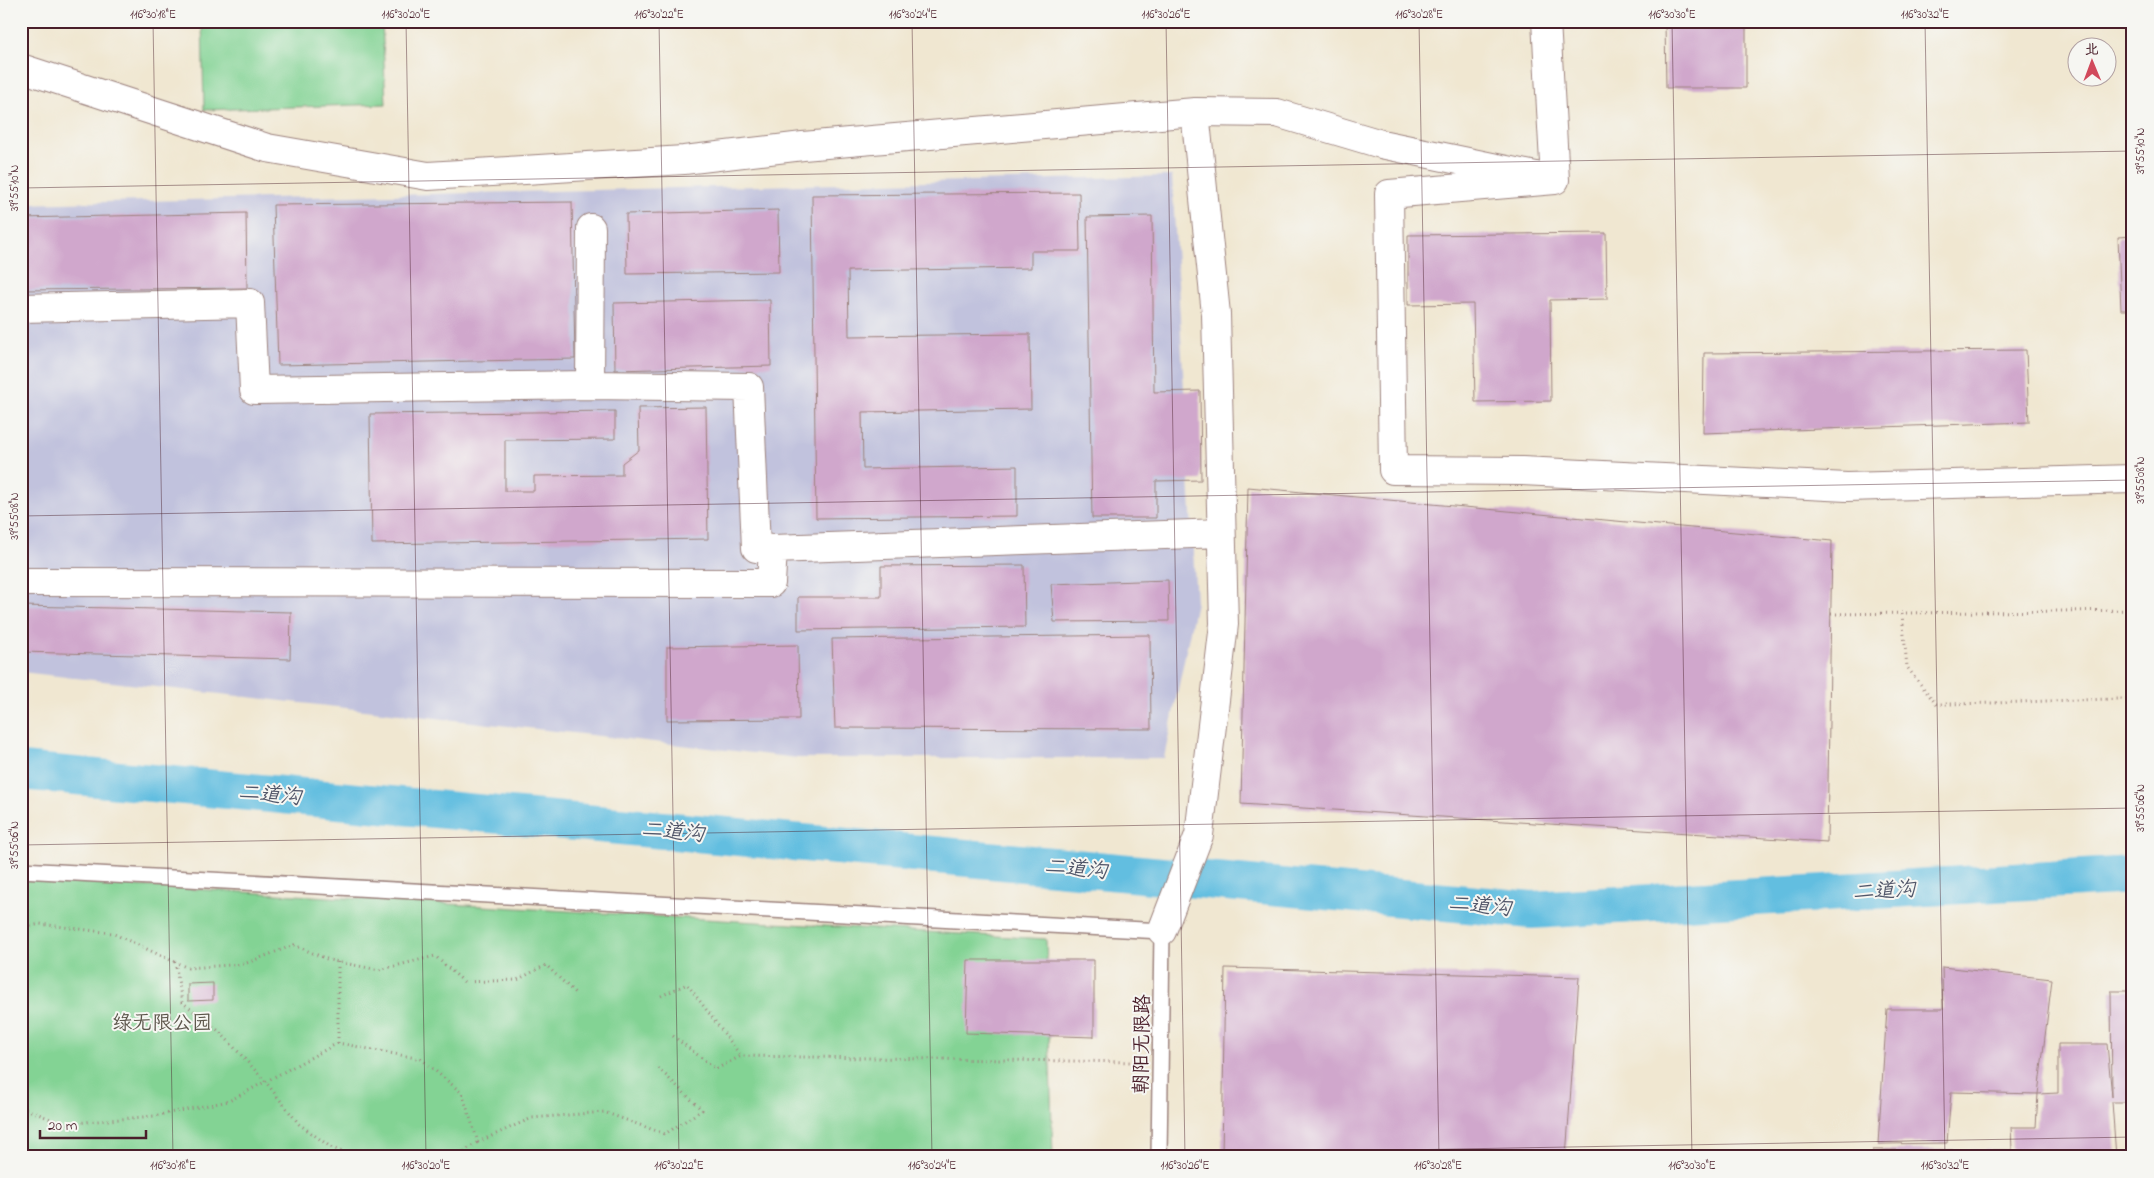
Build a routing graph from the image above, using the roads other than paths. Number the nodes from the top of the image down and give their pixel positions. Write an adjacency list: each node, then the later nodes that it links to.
1 (1546, 21): 4 (street)
2 (21, 68): 3 (street)
3 (1195, 112): 4 (street); 9 (street)
4 (1555, 180): 8 (street)
5 (591, 228): 7 (street)
6 (21, 308): 7 (street)
7 (590, 384): 10 (street)
8 (2133, 479)
9 (1221, 533): 10 (street); 13 (street)
10 (773, 549): 11 (street)
11 (21, 582)
12 (21, 870): 13 (lane)
13 (1162, 930): 14 (lane, 朝阳无限路)
14 (1160, 1157)

